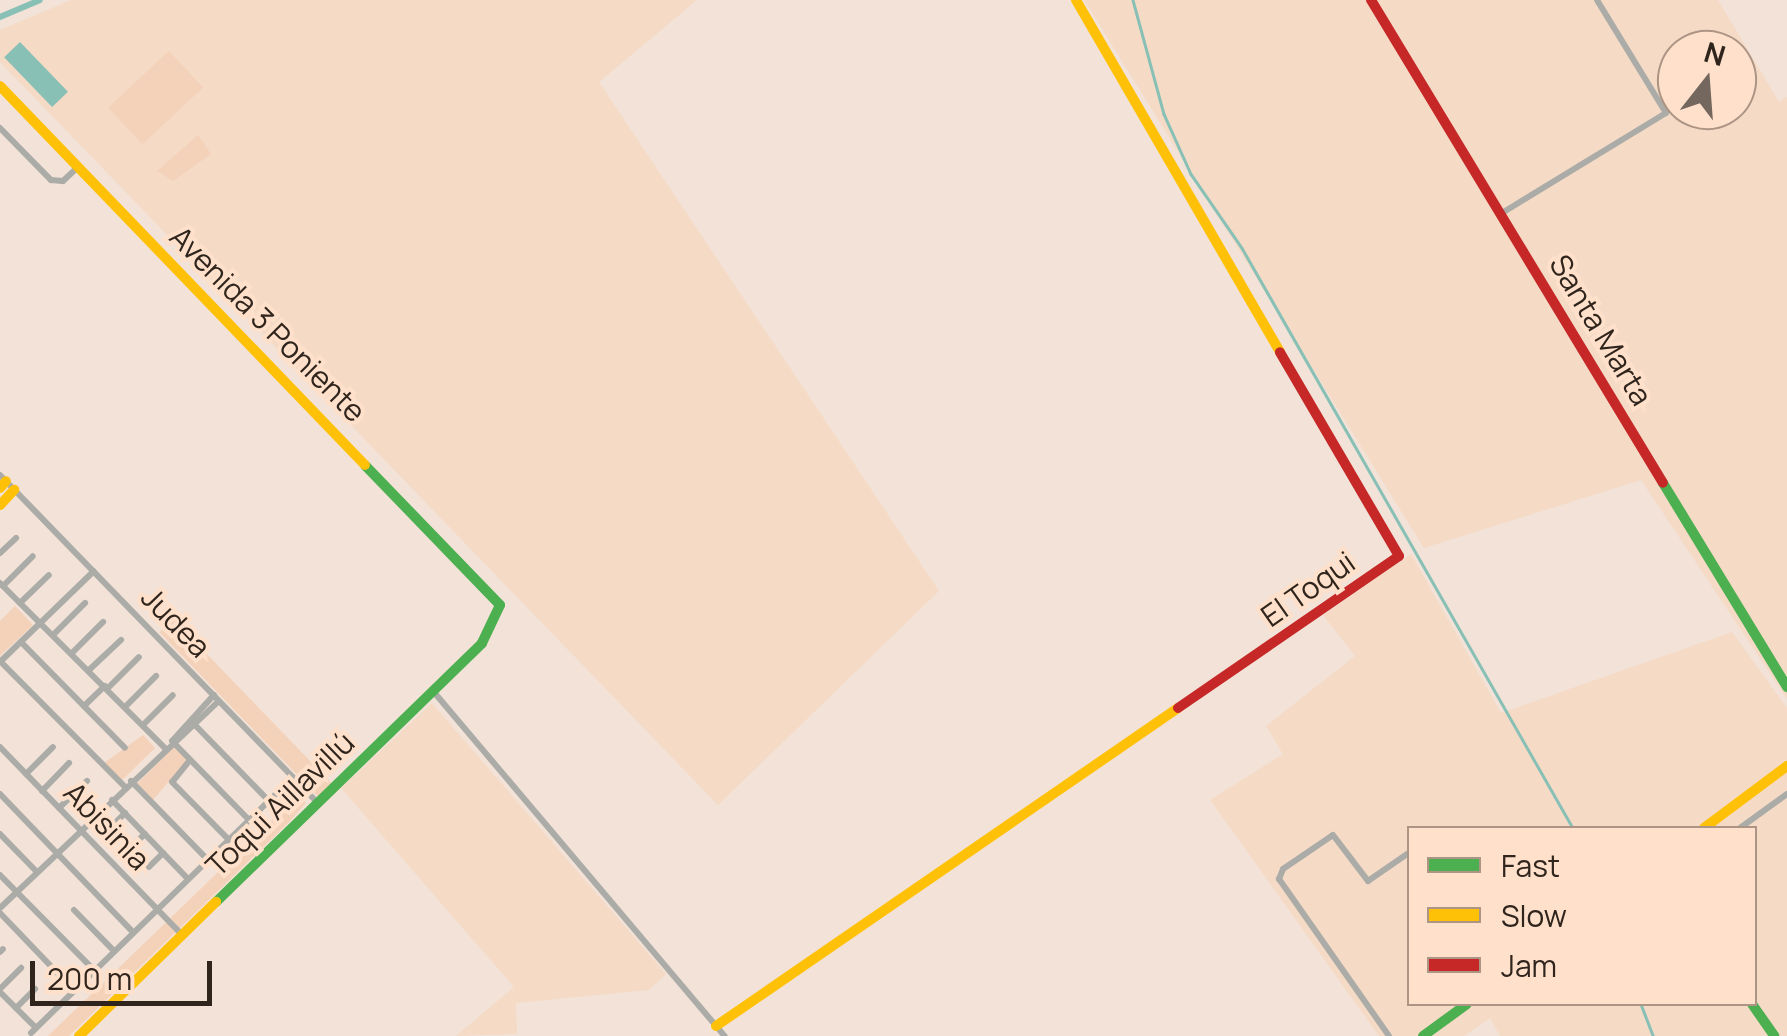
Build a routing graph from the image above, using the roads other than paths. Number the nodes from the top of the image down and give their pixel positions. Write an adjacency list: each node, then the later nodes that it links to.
1 (1076, 0): 90 (street, El Toqui)
2 (1371, 0): 7 (street, Santa Marta)
3 (1597, 0): 7 (street)
4 (0, 86): 6 (street, Avenida 3 Poniente)
5 (0, 128): 6 (street)
6 (77, 168): 16 (street, Avenida 3 Poniente)
7 (1500, 214): 29 (street, Santa Marta)
8 (5, 483): 9 (street); 13 (street, Judea)
9 (0, 505)
10 (16, 538): 11 (street)
11 (0, 553)
12 (32, 556): 15 (street)
13 (94, 571): 19 (street); 33 (street, Judea)
14 (50, 575): 17 (street)
15 (1, 584): 17 (street)
16 (499, 599): 31 (street, Toqui Aillavillú)
17 (20, 603): 19 (street)
18 (85, 604): 21 (street)
19 (41, 622): 21 (street); 23 (street)
20 (103, 622): 24 (street)
21 (54, 634): 24 (street)
22 (121, 640): 27 (street)
23 (21, 642): 26 (street); 34 (street)
24 (72, 653): 27 (street)
25 (139, 658): 30 (street)
26 (0, 661): 49 (street)
27 (89, 670): 30 (street)
28 (156, 676): 35 (street)
29 (1787, 687)
30 (106, 688): 34 (street); 35 (street)
31 (433, 690): 55 (street, Toqui Aillavillú); 90 (street)
32 (174, 695): 37 (street)
33 (217, 698): 36 (street); 38 (street); 47 (street, Judea)
34 (84, 706): 41 (street)
35 (125, 707): 37 (street)
36 (195, 725): 38 (street); 54 (street)
37 (143, 726): 42 (street)
38 (172, 741): 42 (street); 43 (street)
39 (0, 747): 46 (street, Abisinia)
40 (53, 747): 46 (street)
41 (125, 748)
42 (165, 748): 49 (street)
43 (190, 760): 58 (street); 65 (street)
44 (69, 763): 50 (street)
45 (1787, 766): 59 (street)
46 (26, 774): 50 (street, Abisinia)
47 (293, 777): 54 (street); 55 (street, Judea)
48 (87, 781): 56 (street)
49 (128, 784): 53 (street); 70 (street)
50 (42, 790): 56 (street, Abisinia)
51 (0, 794): 67 (street)
52 (1787, 794): 60 (street)
53 (112, 800): 57 (street); 62 (street)
54 (268, 800): 58 (street)
55 (318, 802): 80 (street, Toqui Aillavillú)
56 (59, 808): 62 (street, Abisinia)
57 (125, 813): 61 (street); 64 (street)
58 (248, 819): 65 (street)
59 (1707, 826)
60 (1743, 826)
61 (112, 827)
62 (80, 830): 67 (street); 76 (street, Abisinia)
63 (0, 834): 72 (street)
64 (145, 834): 66 (street); 68 (street)
65 (227, 838): 70 (street)
66 (131, 847)
67 (57, 853): 72 (street); 79 (street)
68 (163, 853): 71 (street); 74 (street)
69 (1407, 854): 93 (street)
70 (206, 858): 74 (street)
71 (149, 866)
72 (37, 872): 75 (street)
73 (0, 875): 75 (street)
74 (186, 877): 76 (street)
75 (16, 892): 78 (street); 83 (street)
76 (155, 907): 79 (street); 80 (street, Abisinia)
77 (74, 910): 81 (street)
78 (0, 911): 84 (street)
79 (132, 930): 81 (street)
80 (182, 935): 91 (street, Toqui Aillavillú)
81 (112, 949): 83 (street)
82 (22, 968): 86 (street)
83 (92, 968): 84 (street)
84 (72, 988): 89 (street)
85 (36, 989): 89 (street)
86 (0, 991): 89 (street)
87 (1463, 1006): 94 (street)
88 (1753, 1006): 95 (street)
89 (16, 1008)
90 (716, 1026): 92 (street)
91 (78, 1036)
92 (725, 1036)
93 (1389, 1036)
94 (1423, 1036)
95 (1774, 1036)

